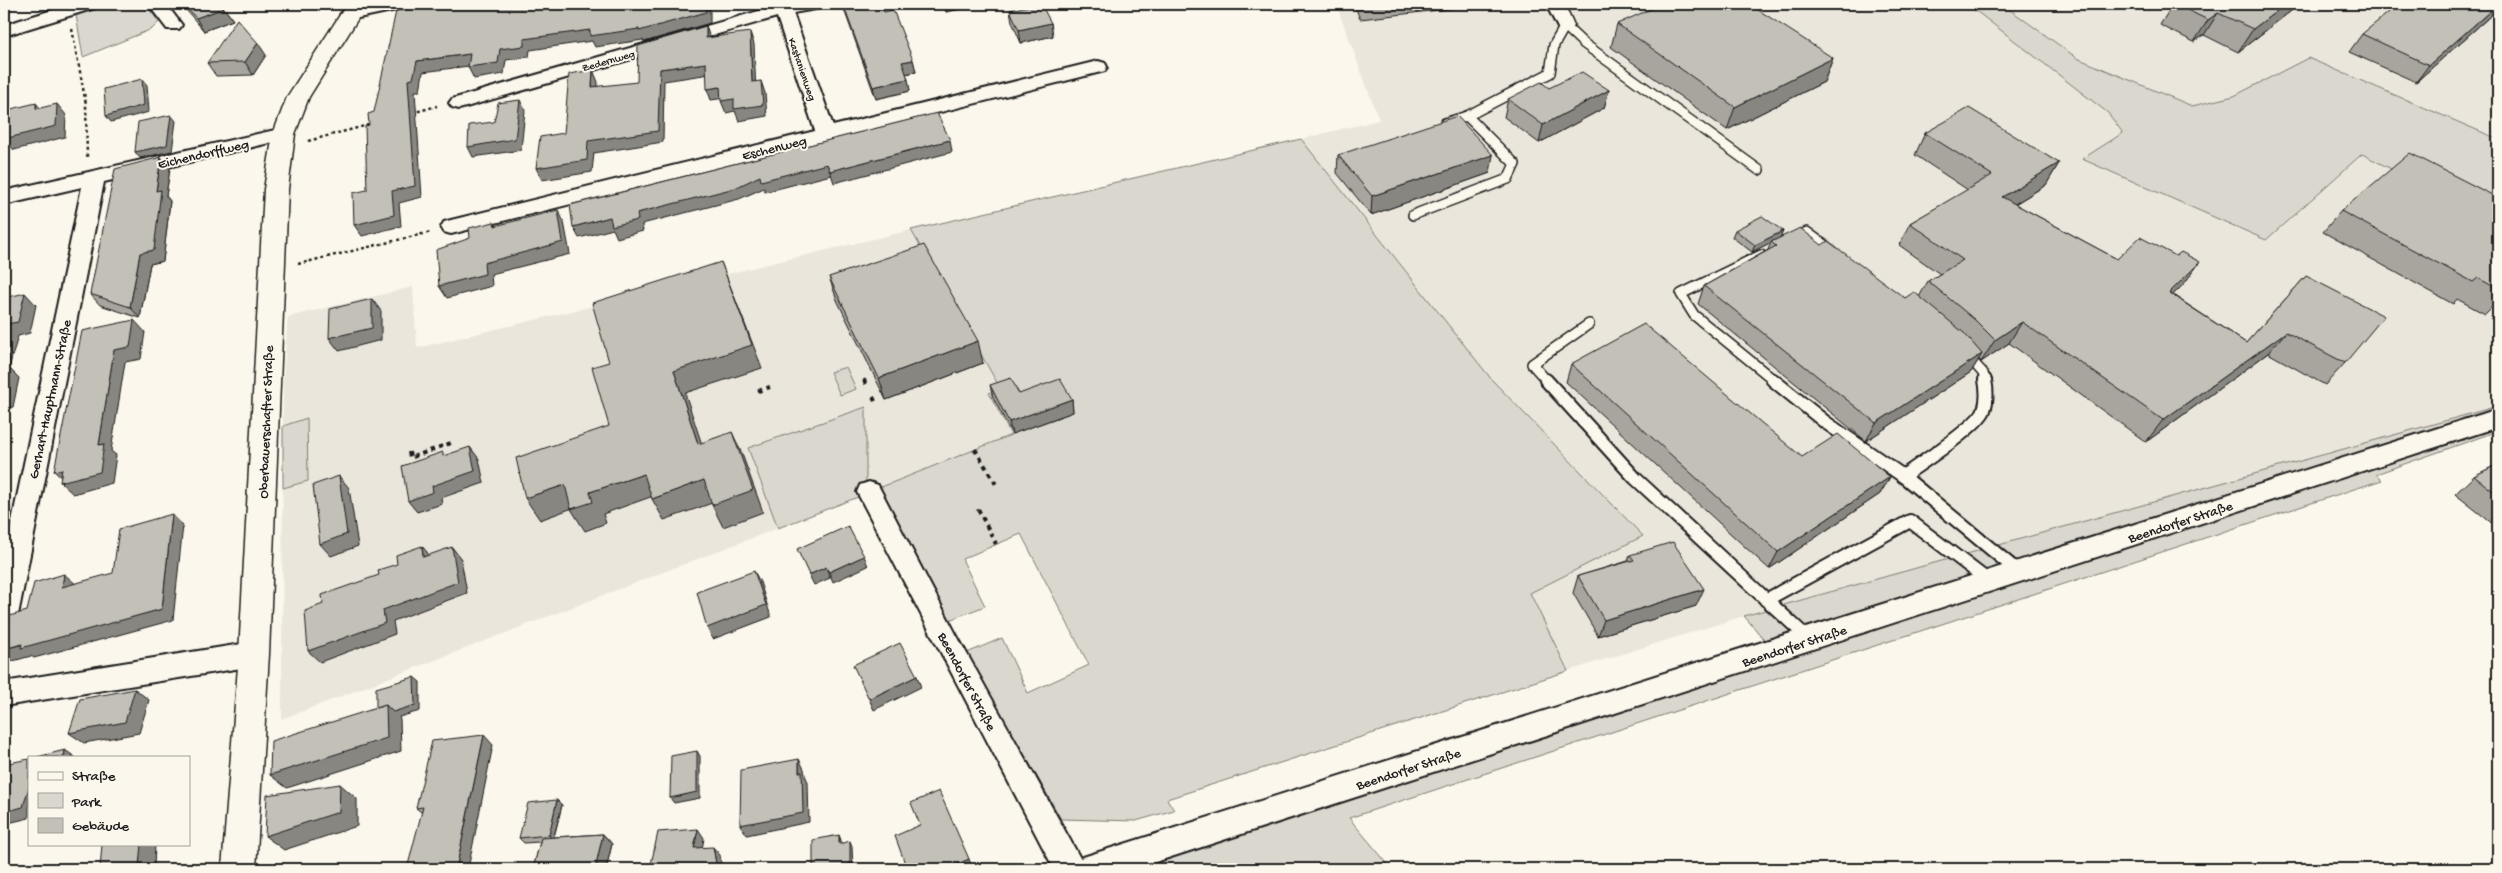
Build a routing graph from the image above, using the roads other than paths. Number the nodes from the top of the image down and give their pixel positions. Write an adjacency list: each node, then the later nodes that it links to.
1 (89, 4): 10 (street)
2 (156, 4): 8 (street)
3 (400, 4): 7 (street)
4 (815, 4): 6 (street, Zedernweg)
5 (1555, 4): 9 (street)
6 (782, 7): 12 (street, Zedernweg); 15 (street, Kastanienweg)
7 (353, 10): 16 (main road, Oberbauerschafter Straße)
8 (172, 25)
9 (1565, 26): 13 (lane); 17 (lane)
10 (4, 31)
11 (1098, 67): 15 (street, Eschenweg)
12 (459, 103)
13 (1467, 116): 14 (lane); 20 (lane)
14 (1432, 127)
15 (826, 135): 21 (street, Eschenweg)
16 (283, 142): 18 (street, Eichendorffweg); 33 (main road, Oberbauerschafter Straße)
17 (1759, 170)
18 (94, 179): 19 (street, Eichendorffweg); 31 (street, Gerhart-Hauptmann-Straße)
19 (4, 198)
20 (1413, 216)
21 (451, 227)
22 (1845, 260): 26 (lane)
23 (1589, 324): 30 (lane)
24 (1958, 346): 26 (lane)
25 (2498, 418): 28 (street, Beendorfer Straße)
26 (1904, 476): 28 (lane)
27 (869, 492): 36 (street, Beendorfer Straße)
28 (2020, 573): 29 (street, Beendorfer Straße)
29 (1990, 582): 30 (lane); 32 (street, Beendorfer Straße)
30 (1766, 600): 32 (lane)
31 (4, 620)
32 (1810, 640): 37 (street, Beendorfer Straße)
33 (254, 654): 34 (street); 35 (main road, Oberbauerschafter Straße)
34 (4, 694)
35 (235, 866)
36 (1070, 869)
37 (1090, 869)

